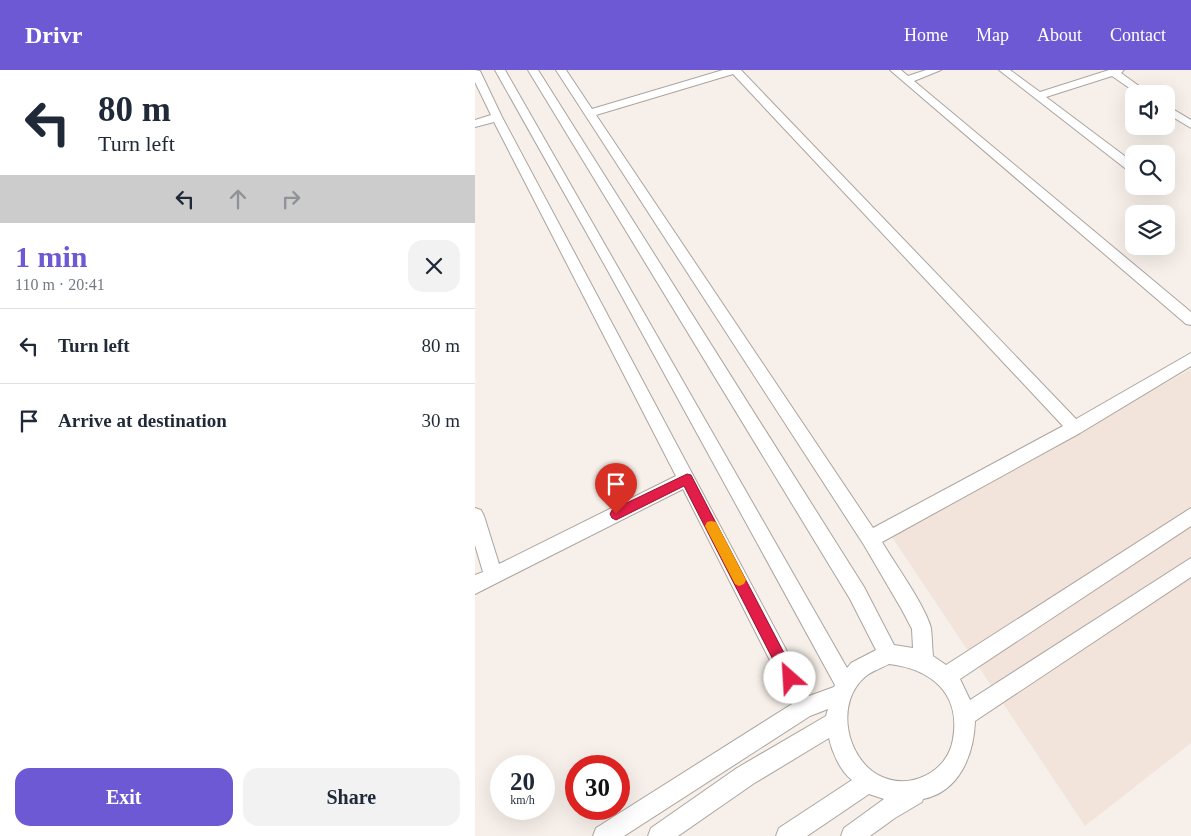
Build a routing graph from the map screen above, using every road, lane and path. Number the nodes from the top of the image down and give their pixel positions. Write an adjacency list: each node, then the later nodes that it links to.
1 (500, 70): 32 (street)
2 (533, 70): 29 (street)
3 (561, 70): 13 (street)
4 (735, 70): 13 (street); 21 (street)
5 (895, 70): 10 (street)
6 (936, 70): 10 (street)
7 (1004, 70): 12 (street)
8 (475, 71): 15 (street)
9 (1116, 71): 11 (street); 12 (street)
10 (906, 80): 19 (street)
11 (1134, 85)
12 (1038, 96): 18 (street)
13 (590, 113): 25 (street)
14 (1175, 114): 17 (street)
15 (497, 117): 16 (street); 22 (street)
16 (475, 124)
17 (1191, 125)
18 (1125, 162)
19 (1191, 320)
20 (1191, 358): 21 (street)
21 (1074, 428): 25 (street)
22 (687, 479): 27 (street); 33 (street)
23 (475, 516): 27 (street)
24 (1191, 516): 31 (street)
25 (871, 539): 30 (street)
26 (1191, 567): 34 (street)
27 (493, 575): 28 (street)
28 (475, 585)
29 (888, 654): 30 (street); 32 (street)
30 (923, 660): 31 (street)
31 (946, 677): 34 (street)
32 (843, 689): 33 (street); 35 (street)
33 (804, 708): 38 (street)
34 (963, 717): 37 (street)
35 (836, 722): 36 (street); 39 (street)
36 (868, 782): 37 (street); 40 (street)
37 (918, 792): 41 (street)
38 (604, 836)
39 (659, 836)
40 (787, 836)
41 (852, 836)

